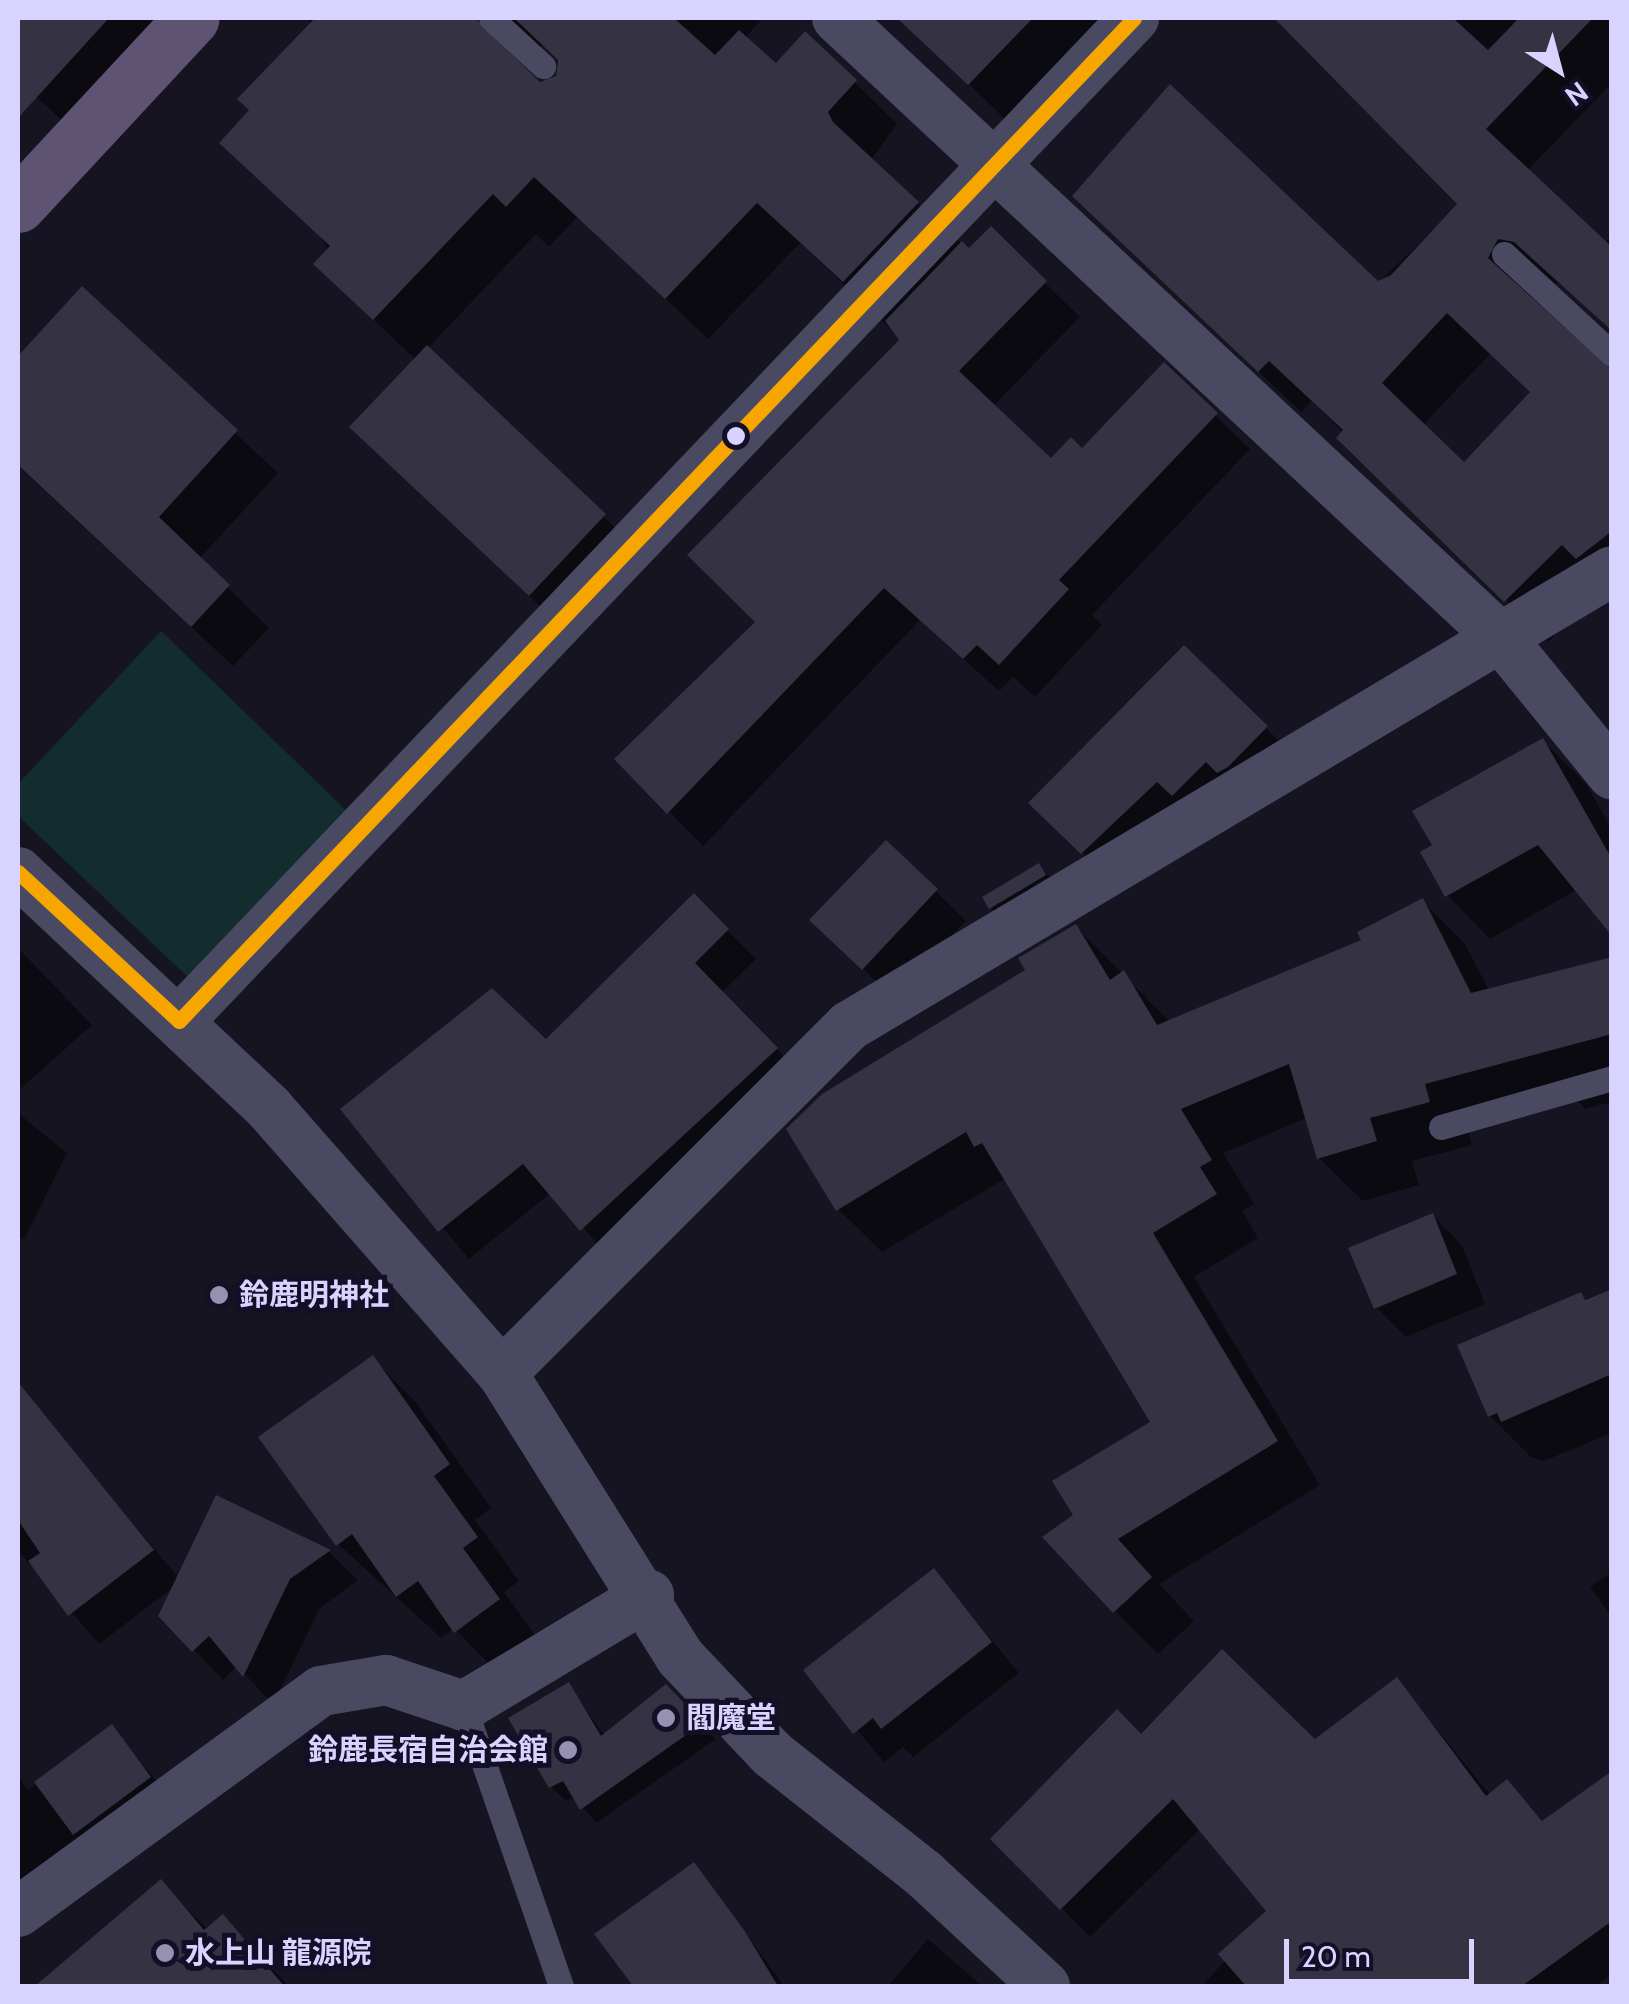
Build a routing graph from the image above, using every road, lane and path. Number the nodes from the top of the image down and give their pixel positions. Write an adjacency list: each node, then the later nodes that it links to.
1 (192, 18): 7 (main road)
2 (491, 18): 5 (lane)
3 (837, 18): 6 (street)
4 (1134, 18): 6 (street)
5 (543, 66)
6 (993, 166): 11 (street); 14 (street)
7 (18, 205)
8 (1504, 254): 9 (lane)
9 (1612, 354)
10 (1612, 571): 11 (street)
11 (1502, 638): 12 (street); 17 (street)
12 (1612, 774)
13 (18, 872): 14 (street)
14 (178, 1020): 17 (street)
15 (1612, 1078): 16 (lane)
16 (1442, 1127)
17 (502, 1373): 18 (street)
18 (649, 1595): 19 (street); 22 (street)
19 (464, 1706): 20 (street); 21 (lane)
20 (18, 1912)
21 (560, 1986)
22 (1045, 1986)

